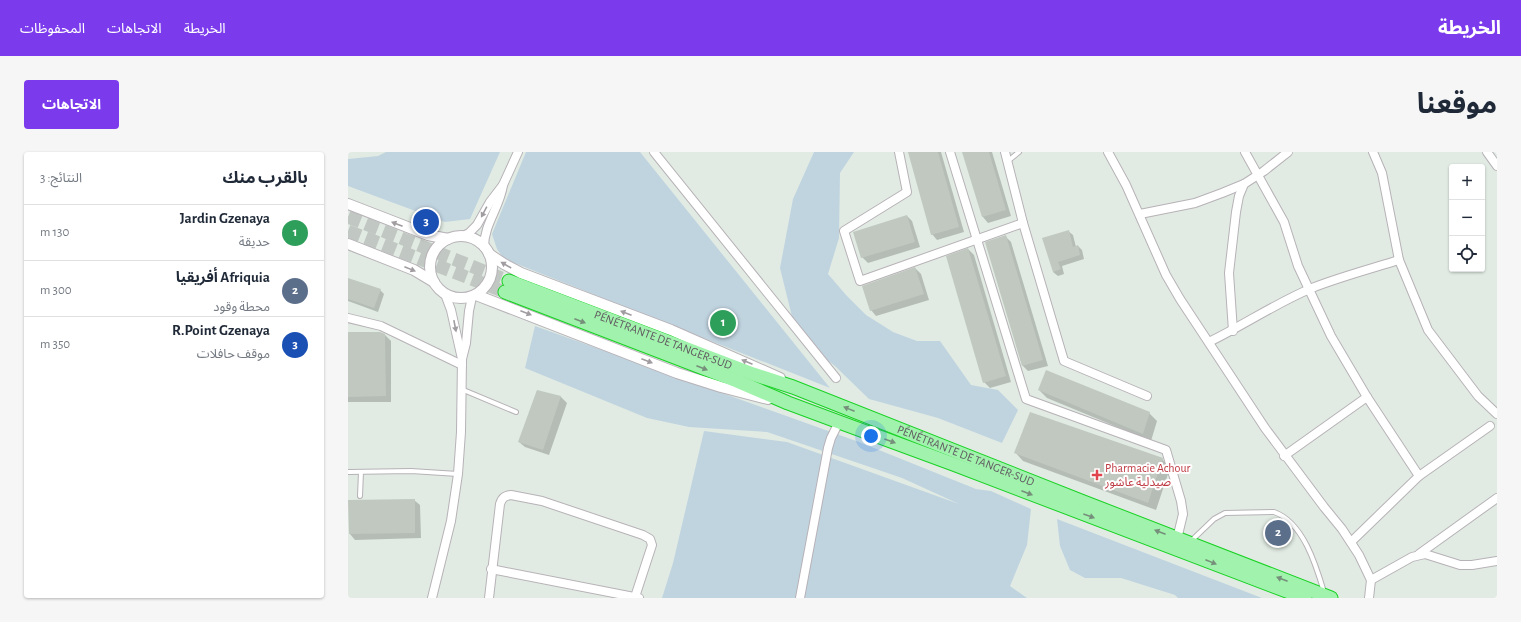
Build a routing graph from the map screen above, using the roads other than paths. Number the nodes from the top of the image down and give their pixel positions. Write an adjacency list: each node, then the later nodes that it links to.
1 (518, 152): 16 (street)
2 (654, 152): 34 (street)
3 (899, 152): 22 (street)
4 (950, 152): 22 (street)
5 (1005, 152): 12 (street)
6 (1019, 152): 12 (lane)
7 (1108, 152): 18 (street)
8 (1245, 152): 14 (street)
9 (1288, 152): 14 (street)
10 (1373, 152): 25 (street)
11 (1487, 152): 13 (street)
12 (1007, 161): 19 (street)
13 (1497, 166)
14 (1258, 174): 15 (street); 27 (street)
15 (1244, 184): 18 (street); 31 (street)
16 (503, 185): 20 (street, one-way to 20); 24 (street)
17 (348, 204): 21 (street, one-way to 17)
18 (1140, 214): 32 (street)
19 (1023, 223): 22 (street); 37 (street)
20 (463, 236): 21 (street); 24 (street)
21 (448, 239): 26 (street)
22 (976, 239): 53 (street)
23 (348, 244): 26 (street, one-way to 26)
24 (486, 250): 29 (street); 35 (street, one-way to 24)
25 (1399, 260): 27 (street); 41 (street)
26 (434, 282): 28 (street)
27 (1308, 290): 31 (street); 38 (street)
28 (445, 294): 29 (street); 33 (street, one-way to 33)
29 (474, 296): 33 (street); 39 (street, one-way to 39)
30 (348, 318): 33 (street)
31 (1233, 331): 32 (street)
32 (1210, 342): 44 (street)
33 (462, 362): 36 (street)
34 (836, 378)
35 (793, 387): 39 (highway, PÉNÉTRANTE DE TANGER-SUD, one-way to 39); 48 (highway, PÉNÉTRANTE DE TANGER-SUD, one-way to 35)
36 (461, 389): 40 (lane); 47 (street)
37 (1147, 396)
38 (1367, 397): 44 (street); 49 (street)
39 (788, 403): 42 (highway, PÉNÉTRANTE DE TANGER-SUD)
40 (516, 412)
41 (1497, 414)
42 (839, 422): 48 (highway, PÉNÉTRANTE DE TANGER-SUD, one-way to 48); 63 (street)
43 (1490, 426): 49 (street)
44 (1284, 456): 54 (street)
45 (348, 472): 46 (lane)
46 (361, 472): 47 (lane); 50 (lane)
47 (458, 474): 61 (street)
48 (1002, 476): 51 (highway, PÉNÉTRANTE DE TANGER-SUD)
49 (1419, 476): 54 (street)
50 (360, 496)
51 (1053, 497): 53 (highway, PÉNÉTRANTE DE TANGER-SUD, one-way to 51); 64 (highway, PÉNÉTRANTE DE TANGER-SUD, one-way to 64)
52 (1497, 498): 55 (street)
53 (1183, 541): 60 (highway, PÉNÉTRANTE DE TANGER-SUD, one-way to 53); 60 (lane)
54 (1351, 542): 58 (street)
55 (1419, 554): 56 (street); 58 (street)
56 (1497, 561)
57 (491, 568): 59 (street); 59 (street); 62 (street)
58 (1371, 580): 65 (street)
59 (637, 597)
60 (1328, 597)
61 (432, 598)
62 (489, 598)
63 (800, 598)
64 (1305, 598)
65 (1369, 598)

